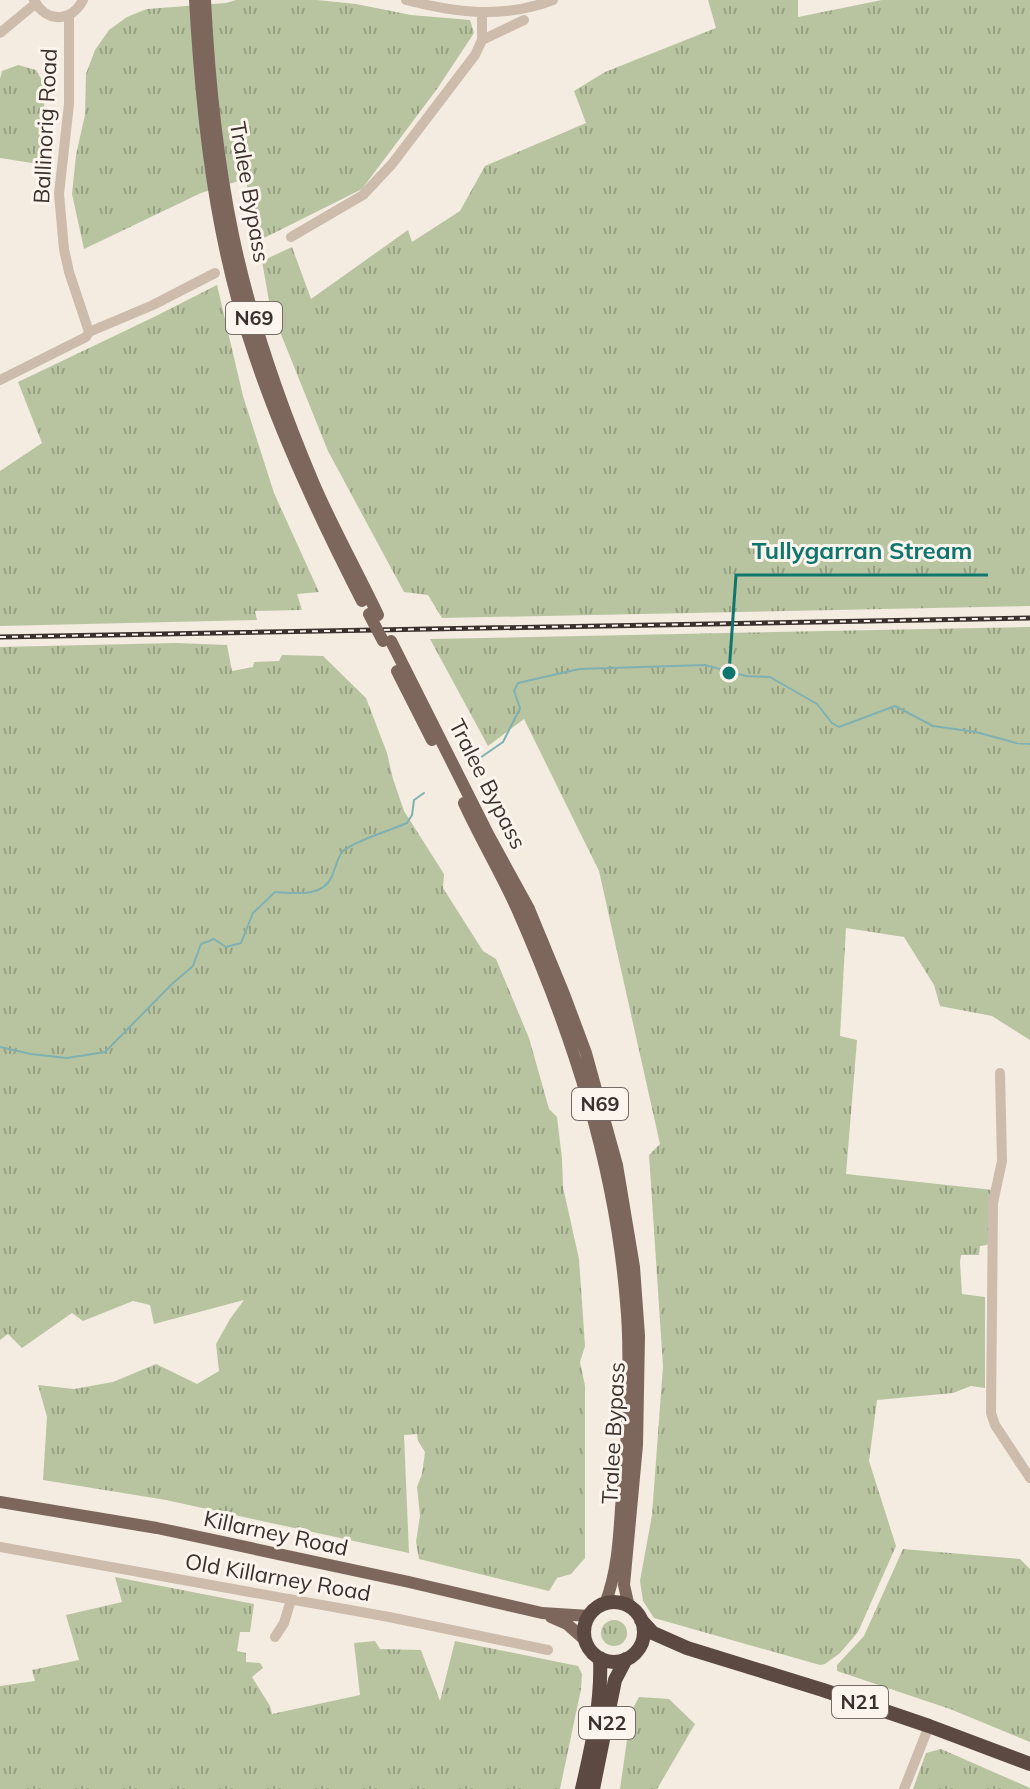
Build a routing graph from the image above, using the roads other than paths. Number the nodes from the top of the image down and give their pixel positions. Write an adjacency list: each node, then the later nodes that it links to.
1 (83, 0): 8 (street)
2 (195, 0): 16 (main road, Tralee Bypass / N69)
3 (205, 0): 16 (main road, Tralee Bypass / N69)
4 (406, 0): 7 (street)
5 (553, 0): 7 (street)
6 (35, 2): 8 (street); 10 (street)
7 (482, 13): 11 (street)
8 (69, 15): 14 (street, Ballinorig Road)
9 (524, 20): 11 (street)
10 (0, 33)
11 (482, 40): 12 (street)
12 (291, 237)
13 (215, 273): 14 (street)
14 (89, 332): 15 (street)
15 (0, 380)
16 (373, 615): 17 (main road, Tralee Bypass / N69, bridge)
17 (387, 641): 23 (main road, Tralee Bypass / N69); 24 (main road, Tralee Bypass / N69)
18 (1000, 1073): 19 (street)
19 (1030, 1478)
20 (0, 1502): 25 (main road, Killarney Road)
21 (0, 1547): 22 (street, Old Killarney Road)
22 (291, 1600): 28 (street); 31 (street, Old Killarney Road)
23 (605, 1604): 24 (highway); 26 (highway)
24 (629, 1607): 27 (highway)
25 (542, 1613): 26 (main road, Killarney Road); 29 (main road, Killarney Road)
26 (589, 1616): 29 (highway)
27 (641, 1620): 30 (highway, N21); 32 (highway, N22)
28 (275, 1637)
29 (585, 1640): 33 (highway)
30 (687, 1648): 32 (highway, N21); 34 (highway, N21)
31 (548, 1650)
32 (632, 1654): 33 (highway); 37 (highway, N22)
33 (600, 1658): 36 (highway, N22)
34 (929, 1726): 35 (highway, N21); 38 (street)
35 (1030, 1764)
36 (582, 1789)
37 (593, 1789)
38 (904, 1789)

